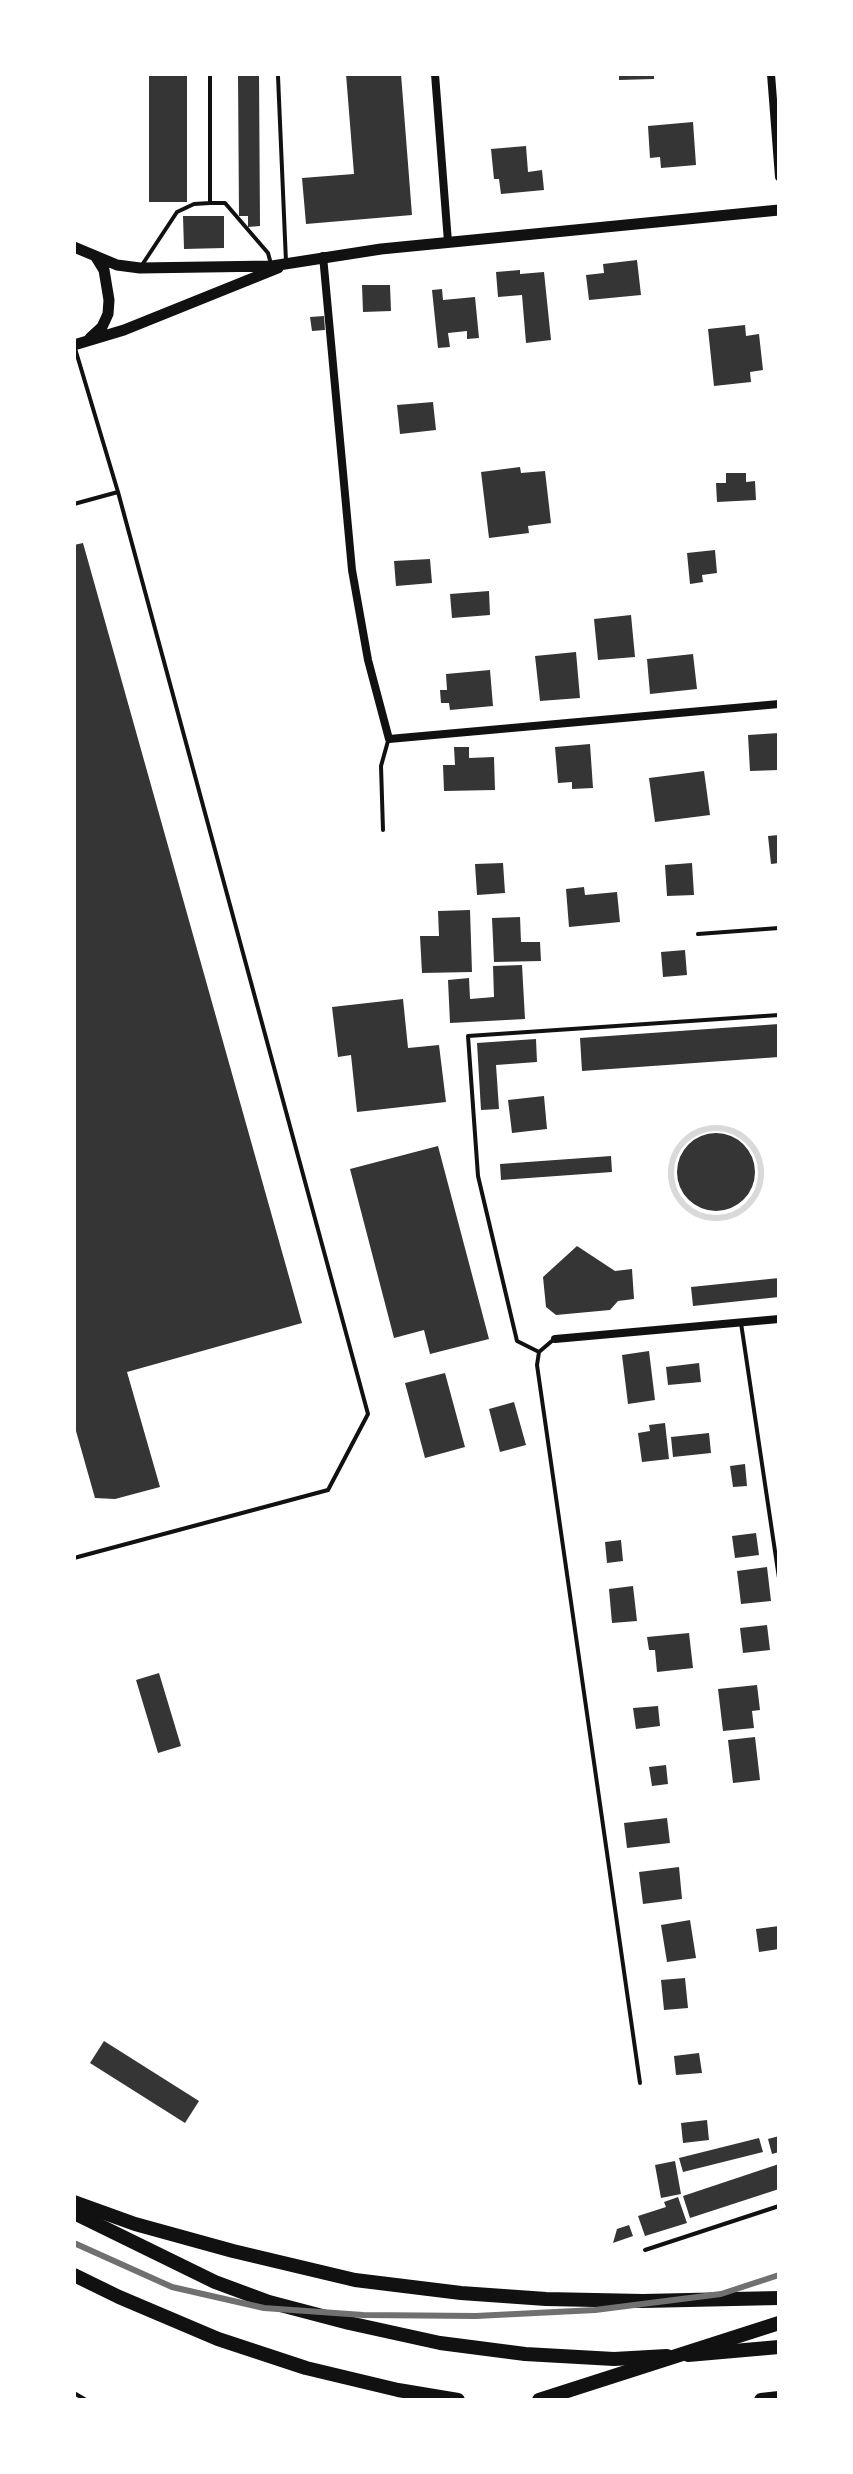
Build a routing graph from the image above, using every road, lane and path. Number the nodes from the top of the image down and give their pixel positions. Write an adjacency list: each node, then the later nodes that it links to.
1 (210, 74): 6 (lane)
2 (435, 74): 8 (street)
3 (771, 74): 5 (street)
4 (278, 76): 12 (lane)
5 (779, 177)
6 (210, 203): 13 (lane); 14 (lane)
7 (779, 210): 8 (street)
8 (448, 242): 10 (street)
9 (74, 247): 11 (street)
10 (323, 256): 12 (street); 19 (street)
11 (96, 257): 14 (street); 15 (street)
12 (286, 264): 13 (street); 15 (street)
13 (272, 266): 14 (street)
14 (140, 268)
15 (77, 344): 16 (lane)
16 (118, 492): 17 (lane); 28 (lane)
17 (74, 504)
18 (779, 704): 19 (street)
19 (389, 739): 20 (lane)
20 (383, 830)
21 (779, 928): 22 (lane)
22 (698, 934)
23 (779, 1015): 27 (lane)
24 (779, 1319): 25 (street)
25 (741, 1323): 26 (street); 29 (lane)
26 (555, 1339): 27 (lane)
27 (539, 1352): 30 (lane)
28 (74, 1558)
29 (779, 1578)
30 (640, 2083)
31 (74, 2202): 36 (main road)
32 (779, 2206): 34 (lane)
33 (74, 2213): 38 (main road)
34 (645, 2250)
35 (74, 2275): 42 (main road)
36 (779, 2298)
37 (779, 2323): 43 (main road)
38 (779, 2347)
39 (74, 2393): 41 (lane)
40 (779, 2398): 44 (main road)
41 (86, 2400)
42 (458, 2400)
43 (539, 2400)
44 (761, 2400)

